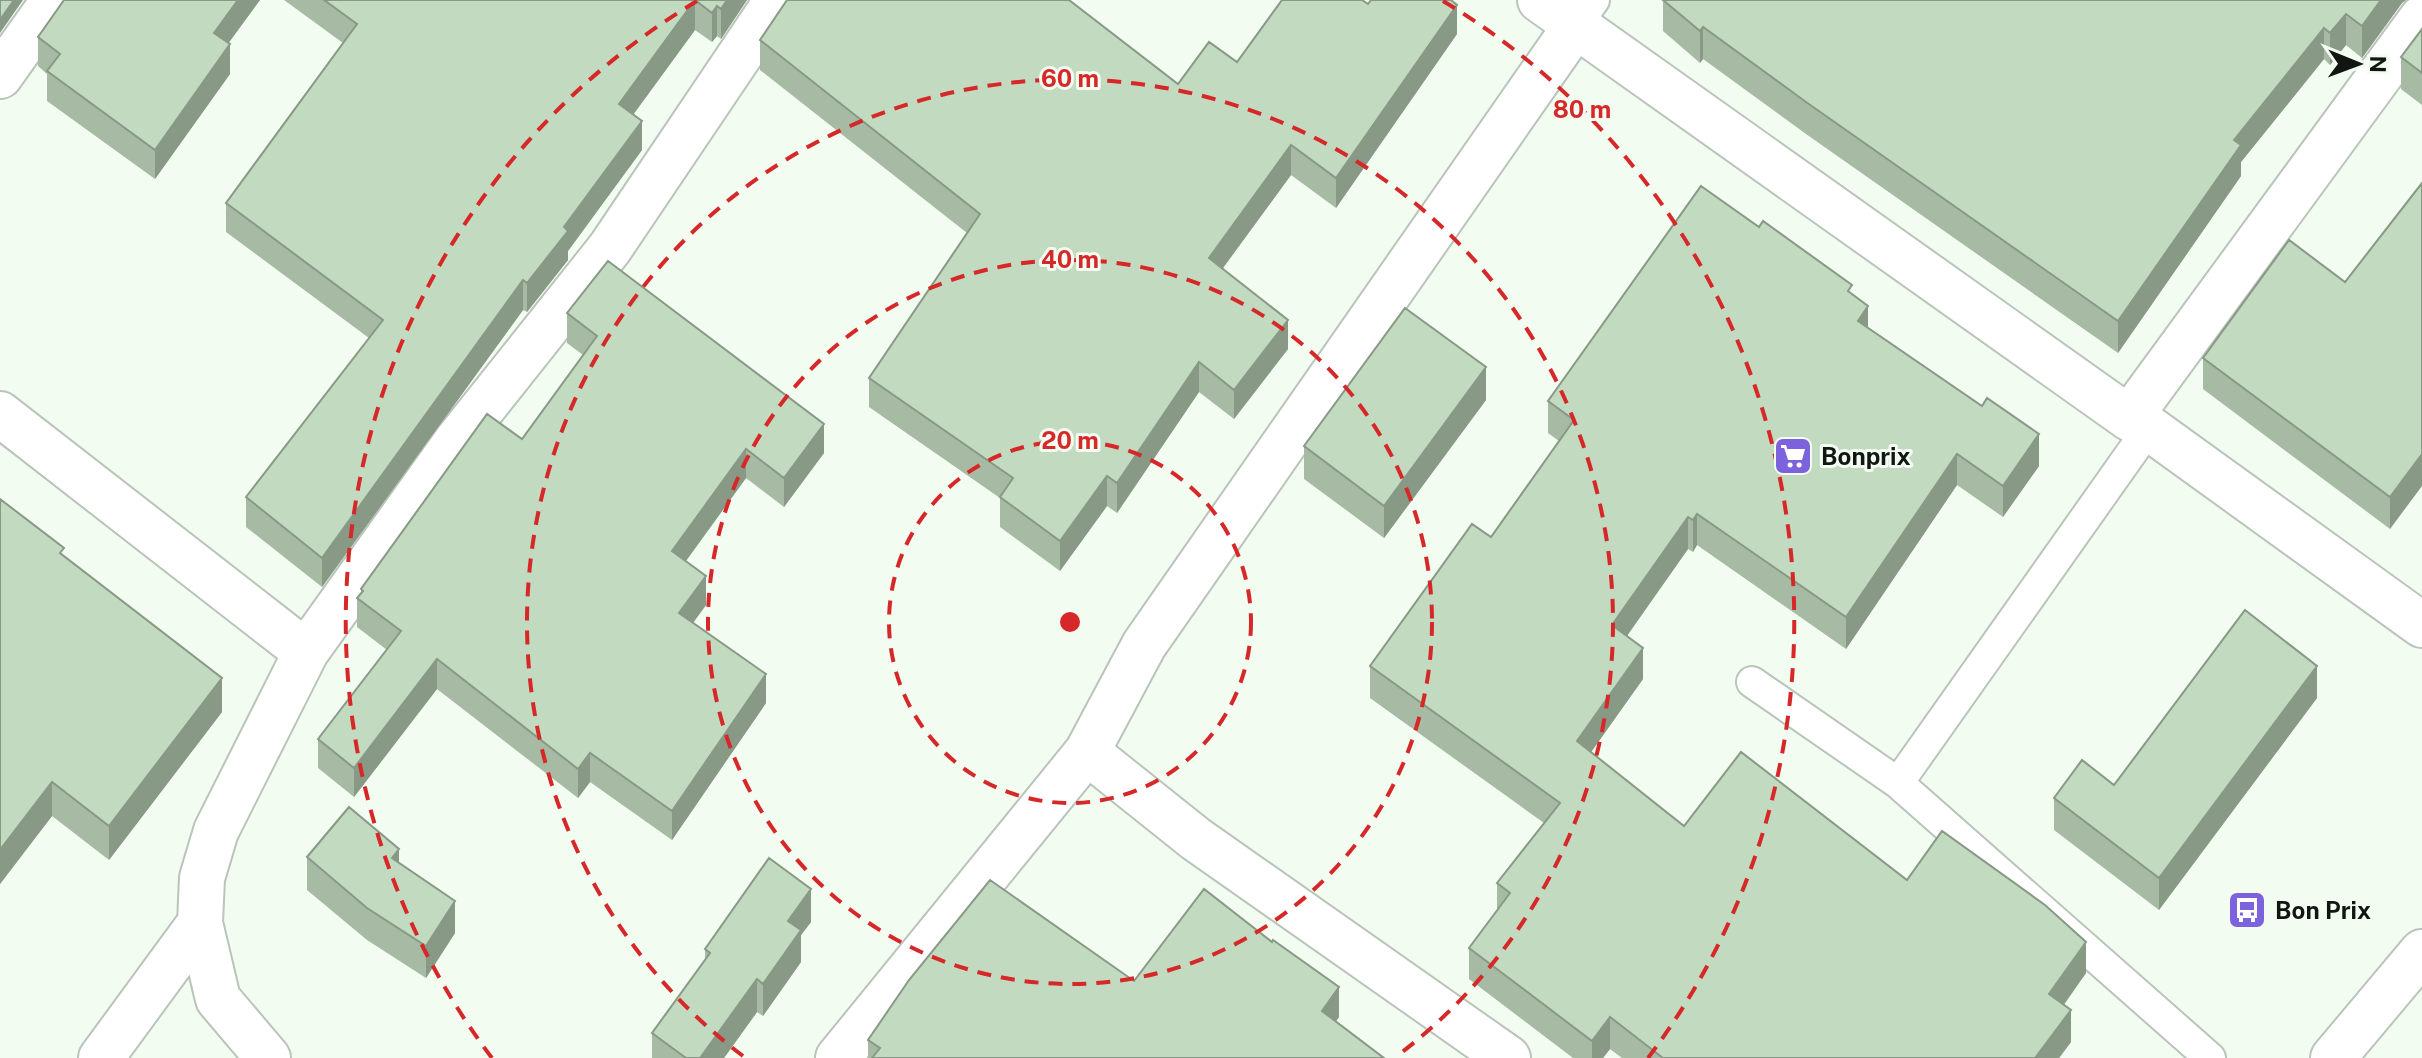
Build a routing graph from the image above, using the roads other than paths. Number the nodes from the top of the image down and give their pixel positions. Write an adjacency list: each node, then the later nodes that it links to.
1 (54, 0): 6 (street)
2 (777, 0): 10 (street)
3 (1540, 0): 4 (street)
4 (1585, 13): 8 (street); 12 (street)
5 (2422, 18): 8 (street)
6 (0, 76)
7 (0, 414): 10 (street)
8 (2139, 423): 9 (street); 13 (lane)
9 (2422, 625)
10 (306, 652): 14 (street)
11 (1752, 682): 13 (lane)
12 (1087, 752): 18 (street); 19 (street)
13 (1898, 783): 20 (lane)
14 (200, 923): 16 (street); 17 (street)
15 (2422, 952): 21 (street)
16 (101, 1058)
17 (268, 1058)
18 (838, 1058)
19 (1508, 1058)
20 (2210, 1058)
21 (2333, 1058)

